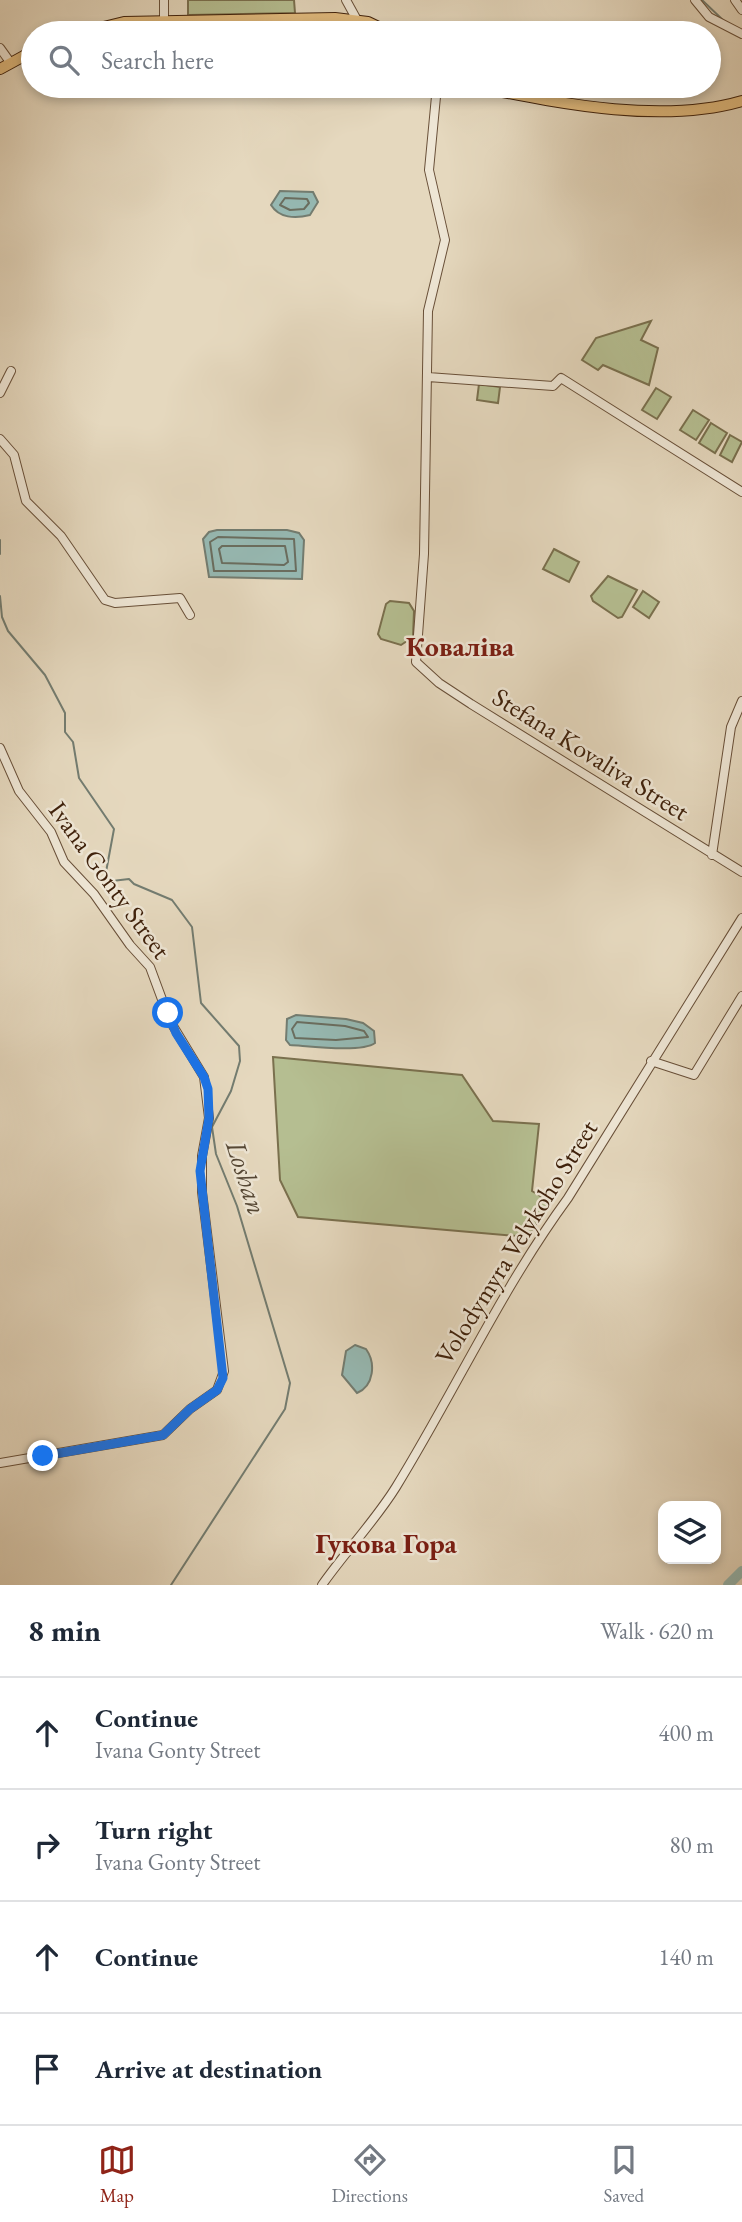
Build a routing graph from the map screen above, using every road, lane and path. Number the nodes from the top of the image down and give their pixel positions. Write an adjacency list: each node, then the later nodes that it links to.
1 (164, 0): 7 (street)
2 (346, 0): 6 (street)
3 (695, 0): 8 (street)
4 (735, 0): 5 (street)
5 (742, 10)
6 (357, 20): 7 (main road)
7 (164, 21)
8 (718, 21)
9 (721, 23): 10 (street)
10 (742, 34)
11 (0, 48): 13 (street)
12 (21, 57): 13 (main road)
13 (10, 62): 14 (main road)
14 (0, 69)
15 (437, 98): 19 (street, Stefana Kovaliva Street)
16 (560, 98): 17 (main road)
17 (742, 101)
18 (11, 371): 20 (street)
19 (428, 377): 22 (street); 26 (street, Stefana Kovaliva Street)
20 (0, 393)
21 (0, 439): 23 (street)
22 (742, 492)
23 (190, 615)
24 (742, 701): 26 (street)
25 (0, 748): 31 (street, Ivana Gonty Street)
26 (712, 855): 27 (street, Stefana Kovaliva Street)
27 (742, 872)
28 (742, 918): 30 (street, Volodymyra Velykoho Street)
29 (742, 996): 30 (street)
30 (651, 1061): 32 (street, Volodymyra Velykoho Street)
31 (0, 1463)
32 (322, 1585)

